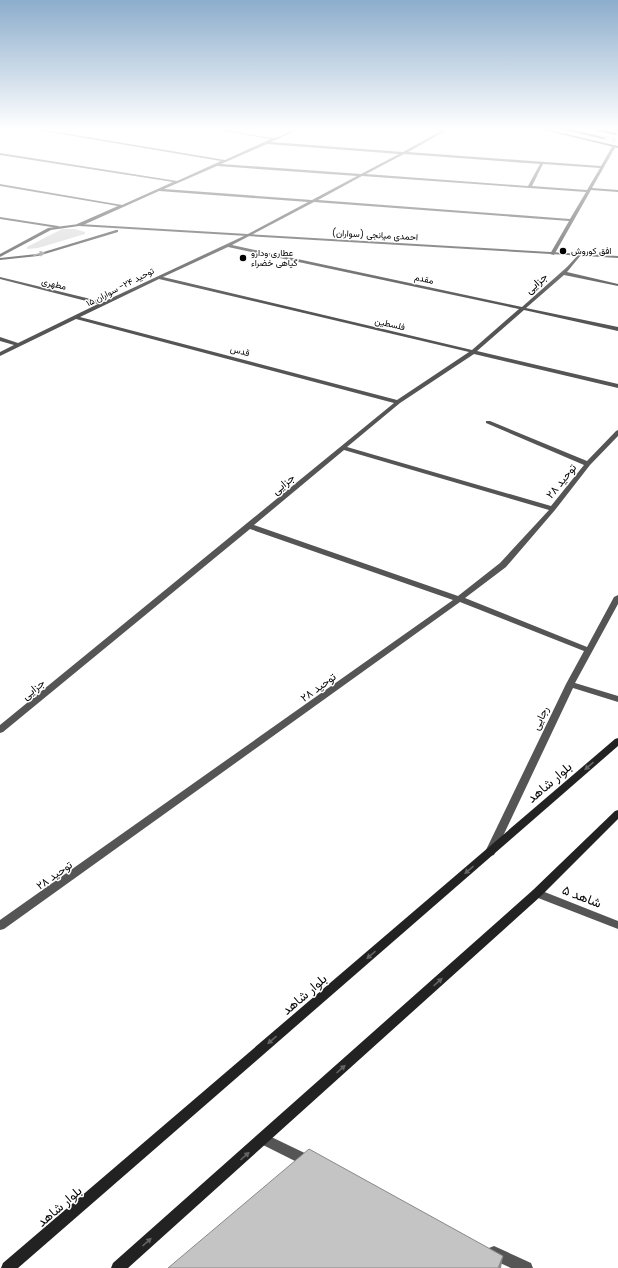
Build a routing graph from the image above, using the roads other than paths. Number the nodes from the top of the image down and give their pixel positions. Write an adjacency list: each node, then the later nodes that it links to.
1 (19, 188): 9 (street)
2 (164, 188): 5 (street)
3 (337, 188): 8 (street, توحید ۲۴- سواران ۱۵)
4 (552, 188): 6 (street)
5 (159, 190): 8 (street); 9 (street)
6 (589, 190): 7 (street); 11 (street)
7 (618, 191)
8 (311, 202): 11 (street); 15 (street, توحید ۲۴- سواران ۱۵)
9 (124, 206): 12 (street)
10 (0, 218): 13 (street)
11 (571, 220): 17 (street)
12 (79, 225): 13 (street); 14 (street)
13 (58, 227): 20 (street)
14 (130, 229): 15 (street, احمدی میانجی (سواران)); 20 (street, one-way to 14)
15 (248, 236): 16 (street, توحید ۲۴- سواران ۱۵); 17 (street, احمدی میانجی (سواران))
16 (227, 245): 22 (street, توحید ۲۴- سواران ۱۵); 26 (street, مقدم)
17 (552, 254): 18 (street, احمدی میانجی (سواران))
18 (579, 255): 19 (street, احمدی میانجی (سواران)); 21 (street, جزایی)
19 (618, 257)
20 (0, 258)
21 (563, 273): 24 (street); 26 (street, جزایی)
22 (158, 277): 25 (street, توحید ۲۴- سواران ۱۵); 31 (street, فلسطین)
23 (0, 278): 25 (street, مطهری)
24 (618, 285)
25 (104, 304): 27 (street, توحید ۲۴- سواران ۱۵)
26 (524, 309): 28 (street, مقدم); 31 (street, جزایی)
27 (77, 318): 30 (street, توحید ۲۴- سواران ۱۵); 34 (street, قدس)
28 (618, 329)
29 (0, 339): 30 (street)
30 (19, 345): 32 (street, توحید ۲۴- سواران ۱۵)
31 (473, 352): 33 (street, فلسطین); 34 (street, جزایی)
32 (0, 354)
33 (618, 386)
34 (398, 402): 37 (street, جزایی)
35 (488, 422): 38 (street)
36 (618, 432): 38 (street, توحید ۲۸)
37 (343, 448): 39 (street); 40 (street, جزایی)
38 (588, 464): 39 (street, توحید ۲۸)
39 (553, 509): 42 (street, توحید ۲۸)
40 (249, 526): 42 (street); 46 (street, جزایی)
41 (618, 597): 43 (street, رجایی)
42 (459, 599): 43 (street); 52 (street, توحید ۲۸)
43 (588, 650): 44 (street, رجایی)
44 (570, 684): 45 (street); 49 (street, رجایی)
45 (618, 699)
46 (0, 730)
47 (618, 741): 49 (main road, بلوار شاهد, one-way to 49)
48 (618, 813): 50 (main road)
49 (490, 852): 56 (main road, بلوار شاهد, one-way to 56)
50 (537, 893): 51 (street, شاهد ۵); 53 (main road, one-way to 50)
51 (618, 924)
52 (0, 926)
53 (263, 1139): 54 (street); 57 (main road, one-way to 53)
54 (320, 1167)
55 (483, 1247): 58 (street)
56 (8, 1268)
57 (118, 1268)
58 (526, 1268)

